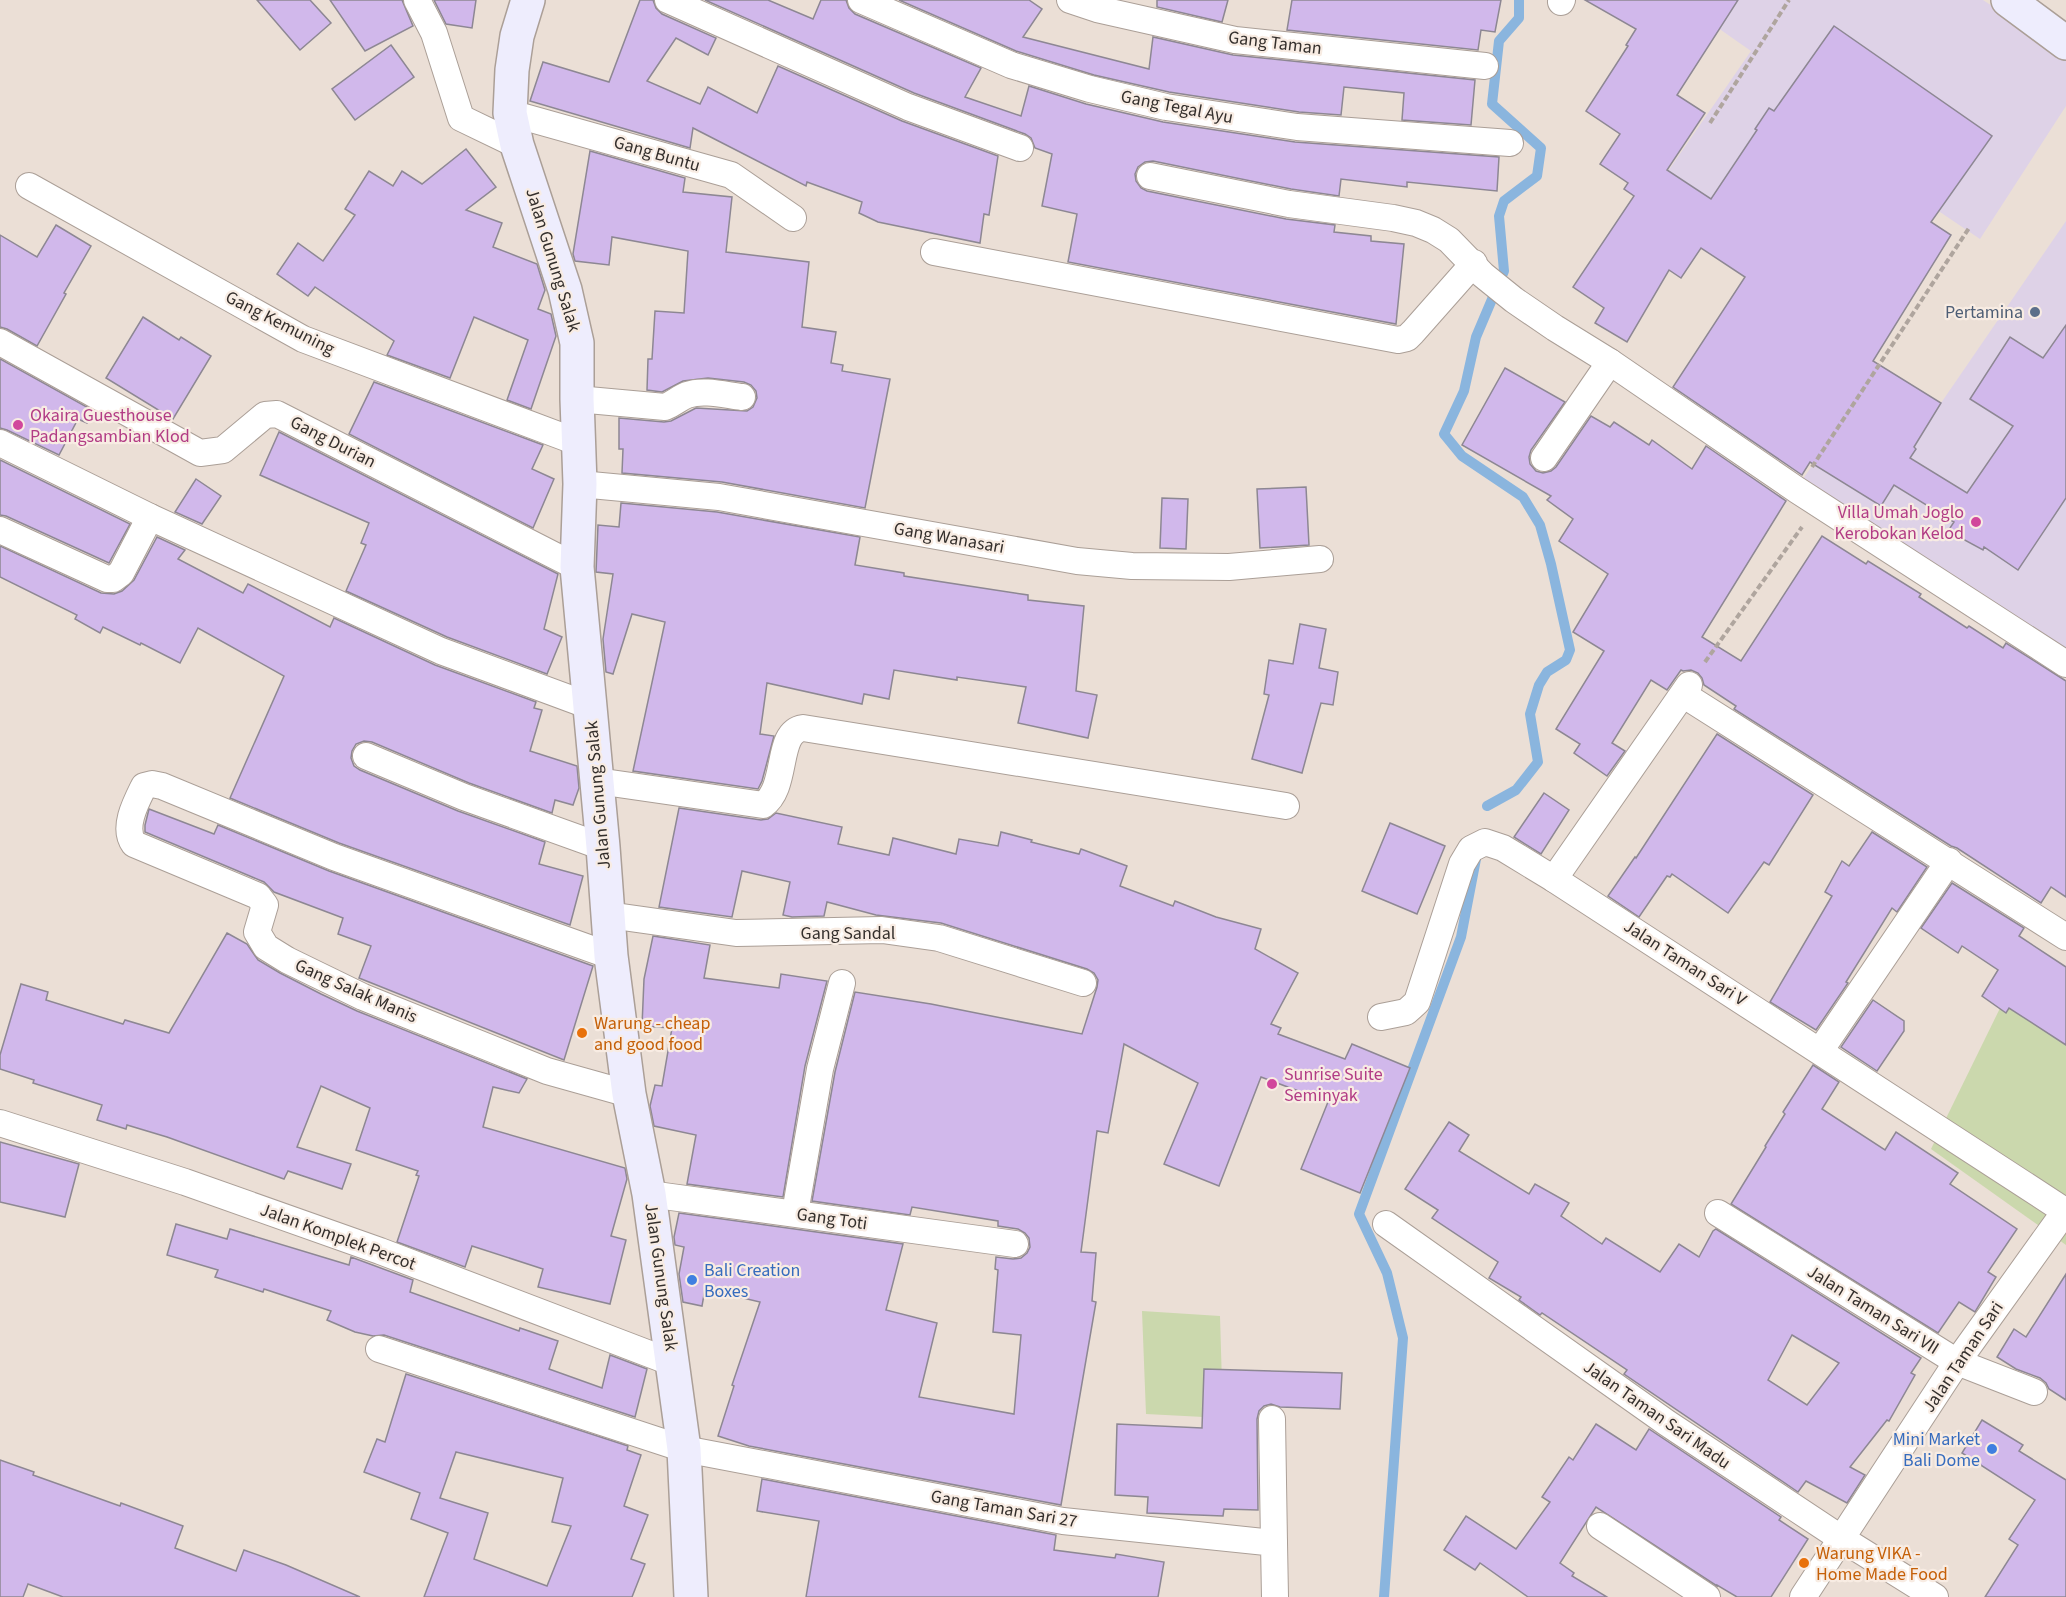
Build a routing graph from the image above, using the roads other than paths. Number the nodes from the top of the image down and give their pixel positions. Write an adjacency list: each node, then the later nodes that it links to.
1 (417, 0): 11 (street)
2 (528, 0): 9 (street, Jalan Gunung Salak)
3 (668, 0): 12 (street)
4 (861, 0): 10 (street, Gang Tegal Ayu)
5 (1070, 0): 8 (street, Gang Taman)
6 (2008, 0): 7 (street)
7 (2066, 43)
8 (1485, 66)
9 (510, 113): 11 (street, Jalan Gunung Salak); 15 (street, Gang Buntu)
10 (1510, 143)
11 (517, 145): 21 (street, Jalan Gunung Salak)
12 (1020, 148)
13 (1150, 176): 17 (street)
14 (29, 186): 22 (street, Gang Kemuning)
15 (793, 218)
16 (934, 252): 17 (street)
17 (1479, 269): 19 (street)
18 (0, 342): 29 (street, Gang Durian)
19 (1610, 362): 24 (street); 30 (street)
20 (742, 397): 21 (street)
21 (577, 399): 22 (street, Jalan Gunung Salak)
22 (578, 442): 25 (street, Jalan Gunung Salak)
23 (0, 443): 26 (street)
24 (1544, 458)
25 (580, 484): 28 (street, Gang Wanasari); 29 (street, Jalan Gunung Salak)
26 (150, 517): 27 (street); 31 (street)
27 (0, 530)
28 (1320, 559)
29 (577, 567): 31 (street, Jalan Gunung Salak)
30 (2066, 664)
31 (590, 706): 33 (street, Jalan Gunung Salak)
32 (366, 756): 35 (street)
33 (597, 781): 34 (street); 35 (street, Jalan Gunung Salak)
34 (1286, 806)
35 (603, 847): 38 (street, Jalan Gunung Salak)
36 (1949, 861): 37 (street); 39 (street); 44 (street)
37 (1554, 879): 43 (street, Jalan Taman Sari V); 44 (street, Jalan Taman Sari V)
38 (608, 915): 40 (street, Jalan Gunung Salak); 41 (street, Gang Sandal)
39 (2066, 937)
40 (611, 956): 45 (street, Jalan Gunung Salak); 45 (street, Gang Salak Manis)
41 (1083, 982)
42 (842, 983): 50 (street)
43 (1381, 1017)
44 (1821, 1051): 48 (street, Jalan Taman Sari V)
45 (629, 1094): 47 (street, Jalan Gunung Salak)
46 (0, 1124): 55 (street, Jalan Komplek Percot)
47 (650, 1194): 50 (street, Gang Toti); 55 (street, Jalan Gunung Salak)
48 (2066, 1210): 54 (street, Jalan Taman Sari)
49 (1718, 1213): 54 (street, Jalan Taman Sari VII)
50 (795, 1214): 52 (street, Gang Toti)
51 (1386, 1224): 60 (street, Jalan Taman Sari Madu)
52 (1015, 1244)
53 (379, 1349): 58 (street, Gang Taman Sari 27)
54 (1957, 1362): 56 (street, Jalan Taman Sari VII); 60 (street, Jalan Taman Sari)
55 (673, 1363): 58 (street, Jalan Gunung Salak)
56 (2034, 1392)
57 (1272, 1419): 61 (street)
58 (684, 1449): 61 (street, Gang Taman Sari 27); 62 (street, Jalan Gunung Salak)
59 (1600, 1526): 64 (street)
60 (1842, 1539): 65 (street, Jalan Taman Sari); 66 (street, Jalan Taman Sari Madu)
61 (1274, 1543): 63 (street)
62 (691, 1597)
63 (1275, 1597)
64 (1707, 1597)
65 (1803, 1597)
66 (1935, 1597)

